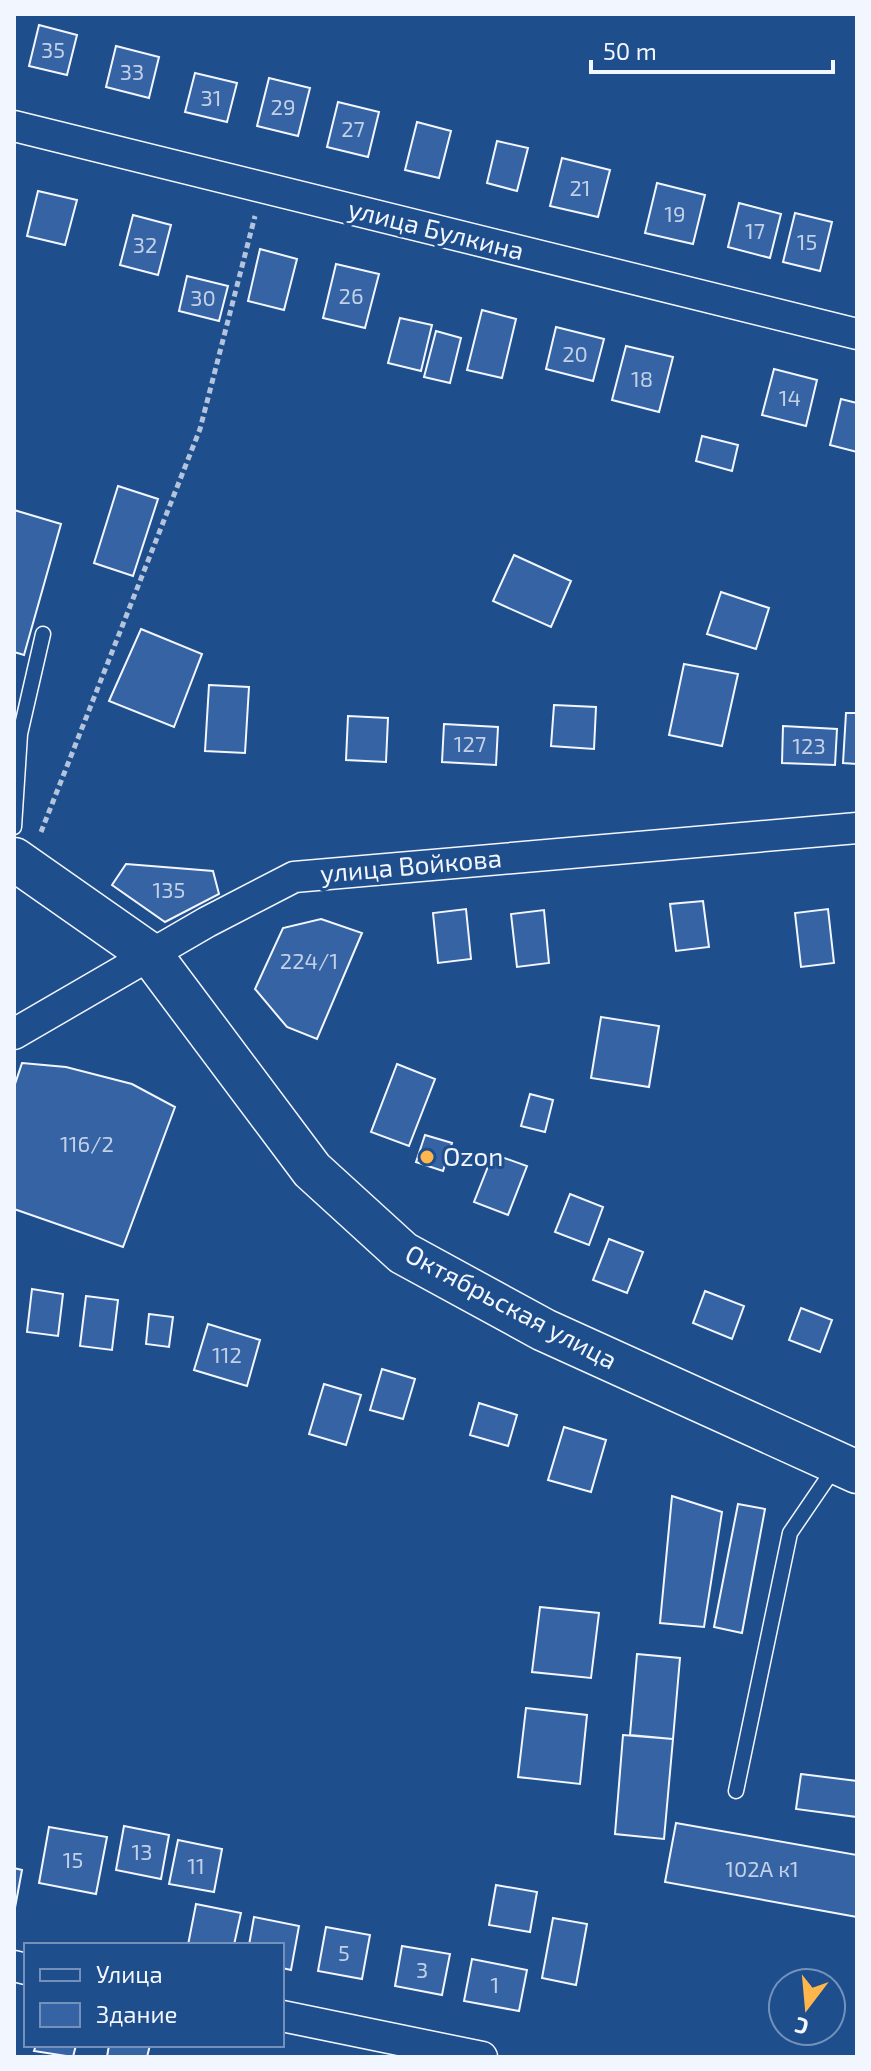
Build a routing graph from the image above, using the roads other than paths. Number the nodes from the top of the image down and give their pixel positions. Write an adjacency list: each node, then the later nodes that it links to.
1 (14, 126): 2 (street, улица Булкина)
2 (857, 334)
3 (43, 634): 4 (lane)
4 (17, 733): 5 (lane)
5 (14, 827)
6 (857, 828): 8 (street, улица Войкова)
7 (27, 847): 8 (main road)
8 (151, 955): 9 (street); 10 (main road, Октябрьская улица)
9 (14, 1034)
10 (848, 1468): 11 (lane)
11 (736, 1791)
12 (284, 2016): 13 (street)
13 (482, 2057)

